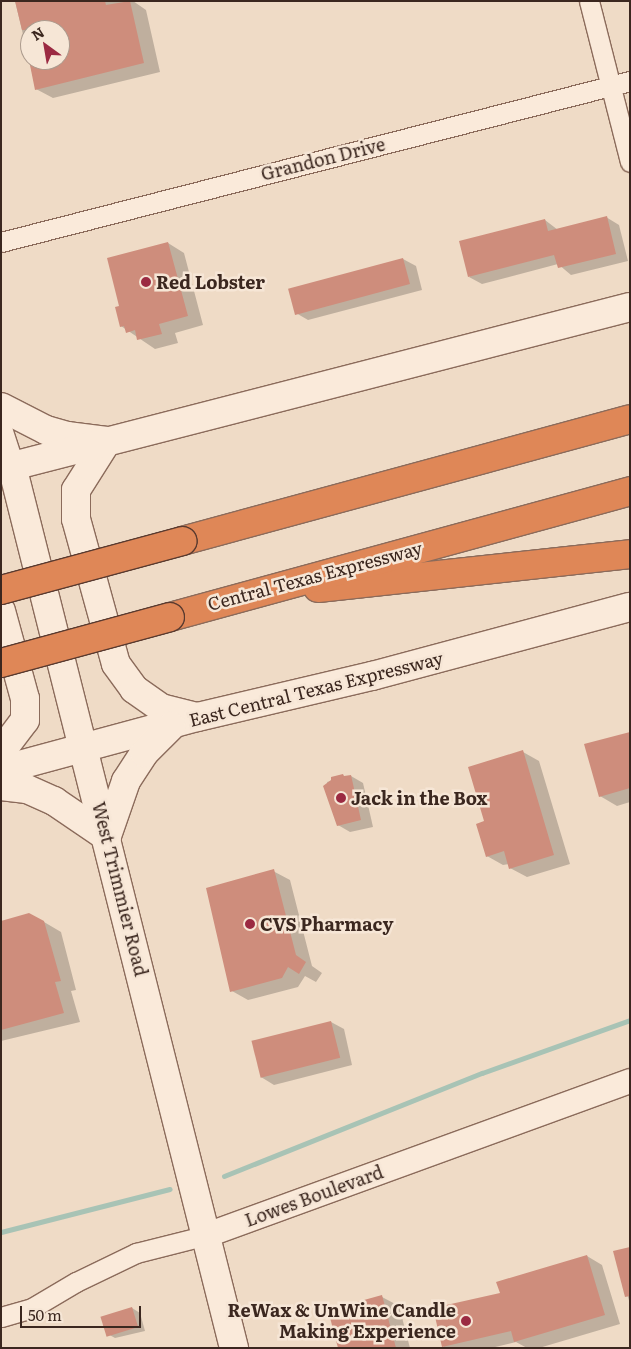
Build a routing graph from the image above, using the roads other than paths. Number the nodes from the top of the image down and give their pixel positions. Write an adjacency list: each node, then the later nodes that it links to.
1 (589, 1): 3 (street)
2 (630, 81): 3 (street, Grandon Drive)
3 (610, 86): 4 (street); 5 (street, Grandon Drive)
4 (630, 162)
5 (6, 238)
6 (630, 307): 11 (main road)
7 (630, 399): 12 (highway)
8 (1, 407): 11 (main road)
9 (630, 419): 12 (highway)
10 (1, 432): 13 (street, West Trimmier Road)
11 (107, 441): 13 (main road); 21 (main road)
12 (514, 450): 16 (highway, bridge)
13 (6, 467): 22 (main road, West Trimmier Road)
14 (630, 491): 17 (highway, Central Texas Expressway)
15 (630, 554): 17 (highway)
16 (1, 590)
17 (246, 595): 20 (highway, Central Texas Expressway, bridge)
18 (630, 607): 21 (main road, East Central Texas Expressway)
19 (1, 611): 23 (main road)
20 (1, 663)
21 (185, 721): 22 (main road, East Central Texas Expressway); 26 (main road)
22 (85, 749): 24 (main road, East Central Texas Expressway); 26 (main road, West Trimmier Road)
23 (1, 752)
24 (1, 770)
25 (1, 786): 26 (main road)
26 (107, 837): 28 (main road, West Trimmier Road)
27 (630, 1081): 28 (street, Lowes Boulevard)
28 (207, 1235): 29 (street, Lowes Boulevard); 30 (main road, West Trimmier Road)
29 (1, 1317)
30 (234, 1348)

